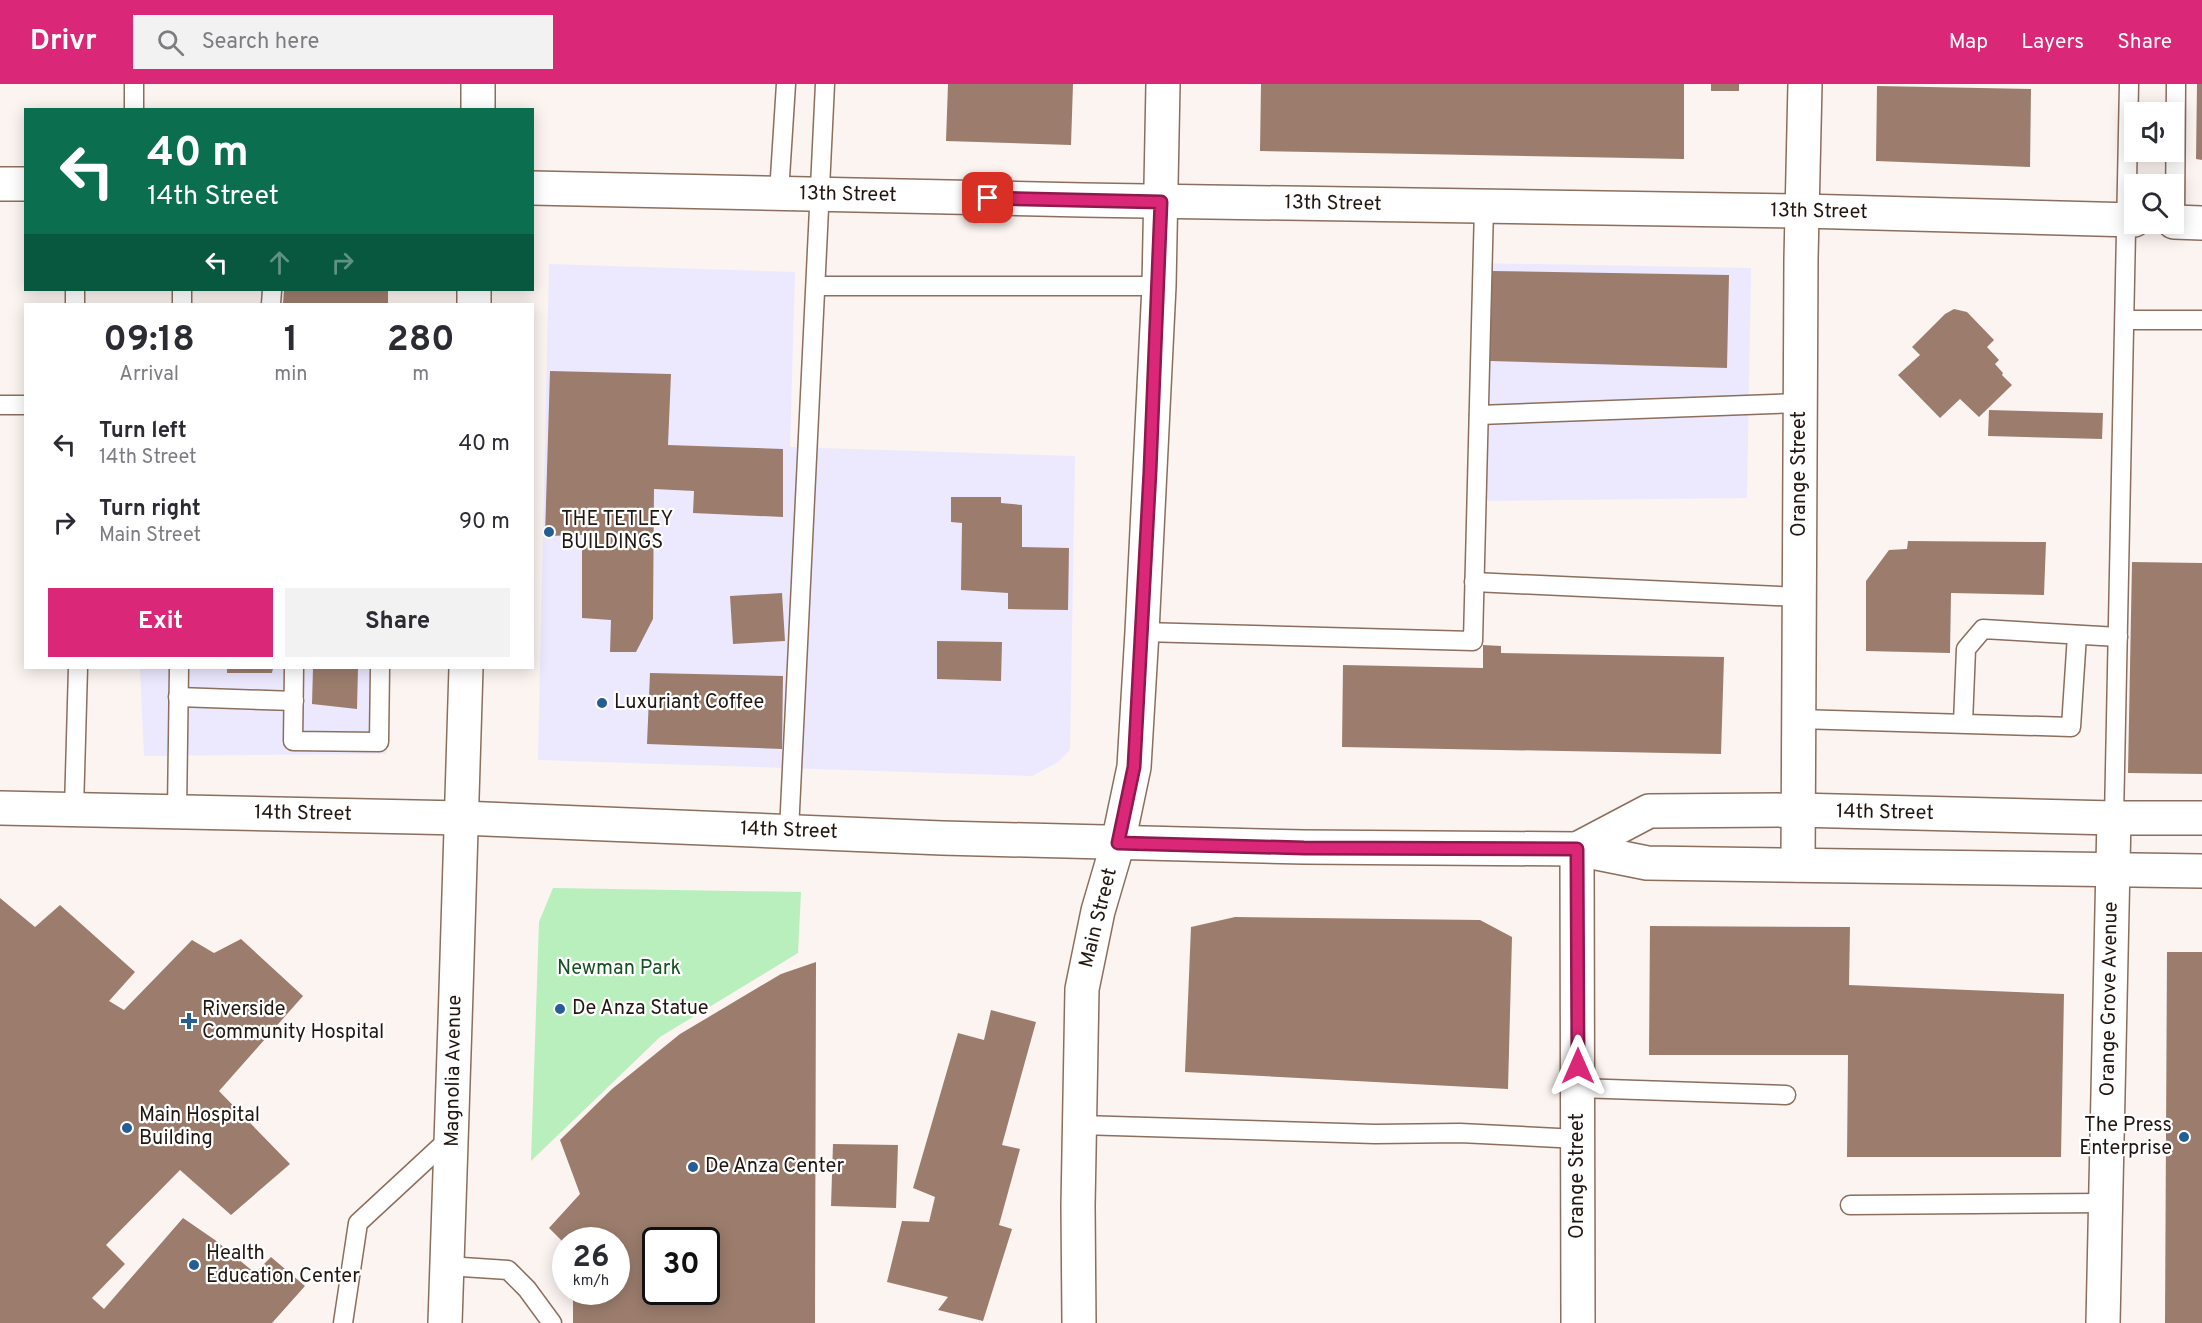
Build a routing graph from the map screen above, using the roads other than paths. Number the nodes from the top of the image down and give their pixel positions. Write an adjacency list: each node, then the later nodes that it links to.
1 (134, 84): 9 (lane)
2 (478, 84): 10 (street)
3 (786, 84): 16 (lane)
4 (825, 84): 17 (lane)
5 (1163, 84): 18 (street, Main Street)
6 (1805, 84): 20 (street, Orange Street)
7 (2129, 84): 11 (lane)
8 (2176, 84): 12 (lane)
9 (134, 108)
10 (478, 108)
11 (2130, 174)
12 (2181, 174)
13 (0, 184): 14 (street)
14 (24, 184)
15 (534, 188): 16 (street, 13th Street)
16 (779, 193): 17 (street, 13th Street)
17 (820, 194): 18 (street, 13th Street); 23 (lane)
18 (1161, 202): 19 (street, 13th Street); 24 (street, Main Street)
19 (1484, 207): 20 (street, 13th Street); 30 (lane)
20 (1802, 211): 21 (street, 13th Street); 27 (street, Orange Street)
21 (2124, 220)
22 (2129, 234): 25 (lane)
23 (816, 285): 24 (lane); 52 (lane)
24 (1159, 286): 33 (street, Main Street)
25 (2124, 320): 26 (lane); 35 (lane)
26 (2202, 320)
27 (1800, 404): 30 (lane); 32 (street, Orange Street)
28 (0, 405): 29 (lane)
29 (24, 405)
30 (1479, 415): 31 (lane)
31 (1474, 582): 32 (lane); 33 (lane)
32 (1799, 597): 43 (street, Orange Street)
33 (1142, 633): 53 (street, Main Street)
34 (2077, 634): 35 (lane); 44 (lane); 44 (lane)
35 (2118, 637): 50 (lane)
36 (78, 669): 46 (lane)
37 (178, 669): 41 (lane)
38 (294, 669): 42 (lane)
39 (380, 669): 42 (lane)
40 (466, 669): 49 (street, Magnolia Avenue)
41 (178, 697): 42 (lane); 48 (lane)
42 (294, 701)
43 (1798, 719): 44 (lane); 47 (street, Orange Street)
44 (1963, 723)
45 (0, 808): 46 (street, 14th Street)
46 (74, 809): 48 (street, 14th Street)
47 (1797, 810): 50 (street, 14th Street); 54 (street, 14th Street); 55 (street, Orange Street)
48 (177, 811): 49 (street, 14th Street)
49 (460, 818): 52 (street, 14th Street); 61 (street, Magnolia Avenue)
50 (2114, 818): 51 (street, 14th Street); 56 (street, Orange Grove Avenue)
51 (2202, 818)
52 (789, 831): 53 (street, 14th Street)
53 (1118, 843): 54 (street, 14th Street); 60 (street, Main Street)
54 (1577, 849): 55 (street, 14th Street); 58 (street, Orange Street)
55 (1798, 865): 56 (street, 14th Street)
56 (2113, 870): 57 (street, 14th Street); 63 (street, Orange Grove Avenue)
57 (2202, 871)
58 (1578, 1088): 59 (lane); 62 (street, Orange Street)
59 (1785, 1095)
60 (1080, 1125): 62 (lane); 69 (street, Main Street)
61 (453, 1135): 65 (street, Magnolia Avenue); 66 (lane)
62 (1578, 1139): 70 (street, Orange Street)
63 (2105, 1203): 64 (lane); 71 (street, Orange Grove Avenue)
64 (1850, 1205)
65 (447, 1266): 67 (street, Magnolia Avenue); 68 (lane)
66 (343, 1323)
67 (445, 1323)
68 (552, 1323)
69 (1079, 1323)
70 (1578, 1323)
71 (2103, 1323)

